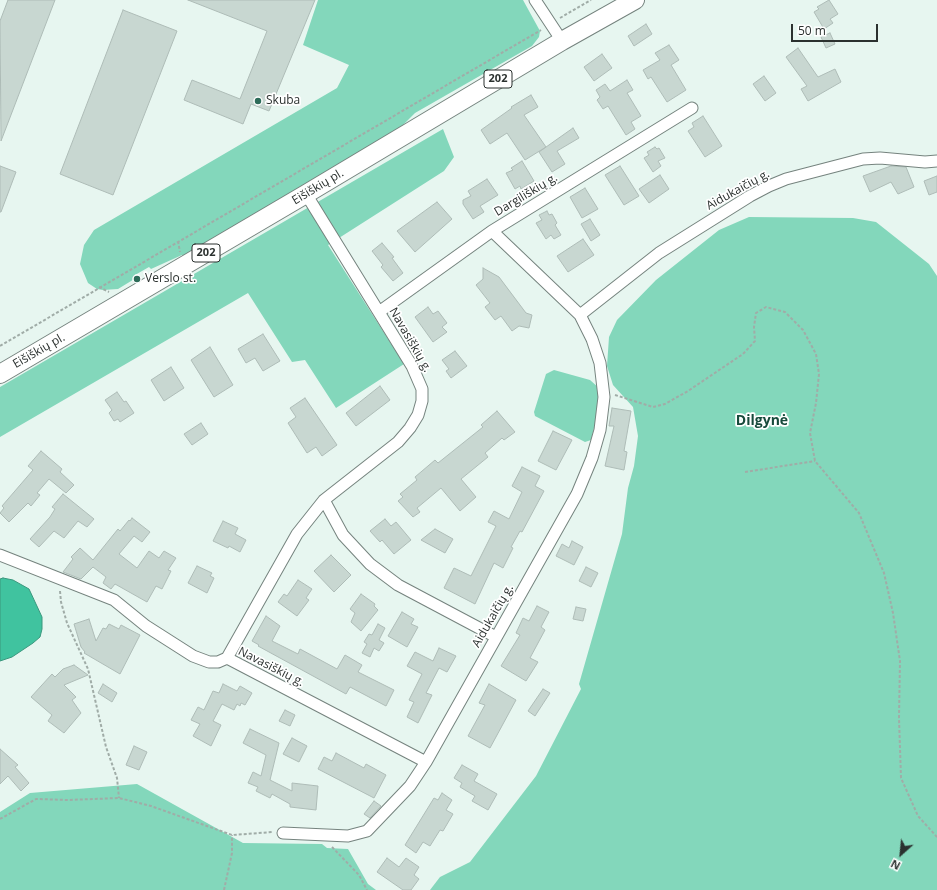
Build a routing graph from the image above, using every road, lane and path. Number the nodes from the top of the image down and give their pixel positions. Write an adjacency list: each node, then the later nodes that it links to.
1 (535, 0): 4 (street)
2 (591, 0): 4 (path)
3 (636, 0): 5 (main road, Eišiškių pl. / 202)
4 (551, 24): 5 (street); 12 (path)
5 (562, 41): 8 (main road, Eišiškių pl. / 202)
6 (692, 108): 9 (street, Dargiliškių g.)
7 (937, 161): 11 (street, Aidukaičių g.)
8 (306, 194): 10 (street, Navasiškių g.); 13 (main road, Eišiškių pl. / 202)
9 (492, 230): 10 (street, Dargiliškių g.); 11 (street, Aidukaičių g.)
10 (379, 312): 17 (street, Navasiškių g.)
11 (580, 315): 14 (street, Aidukaičių g.)
12 (0, 346)
13 (0, 374)
14 (604, 393): 15 (path); 20 (street, Aidukaičių g.)
15 (815, 461): 16 (path); 28 (path)
16 (745, 472)
17 (324, 500): 20 (street); 21 (street, Navasiškių g.)
18 (0, 555): 19 (street)
19 (60, 580): 21 (street); 23 (path)
20 (496, 637): 22 (street, Aidukaičių g.)
21 (227, 658): 22 (street, Navasiškių g.)
22 (426, 762): 26 (street, Aidukaičių g.)
23 (119, 798): 24 (path); 27 (path)
24 (0, 819)
25 (283, 833): 26 (street, Aidukaičių g.); 27 (path)
26 (320, 834): 30 (path)
27 (232, 835): 29 (path)
28 (937, 837)
29 (224, 890)
30 (368, 890)

